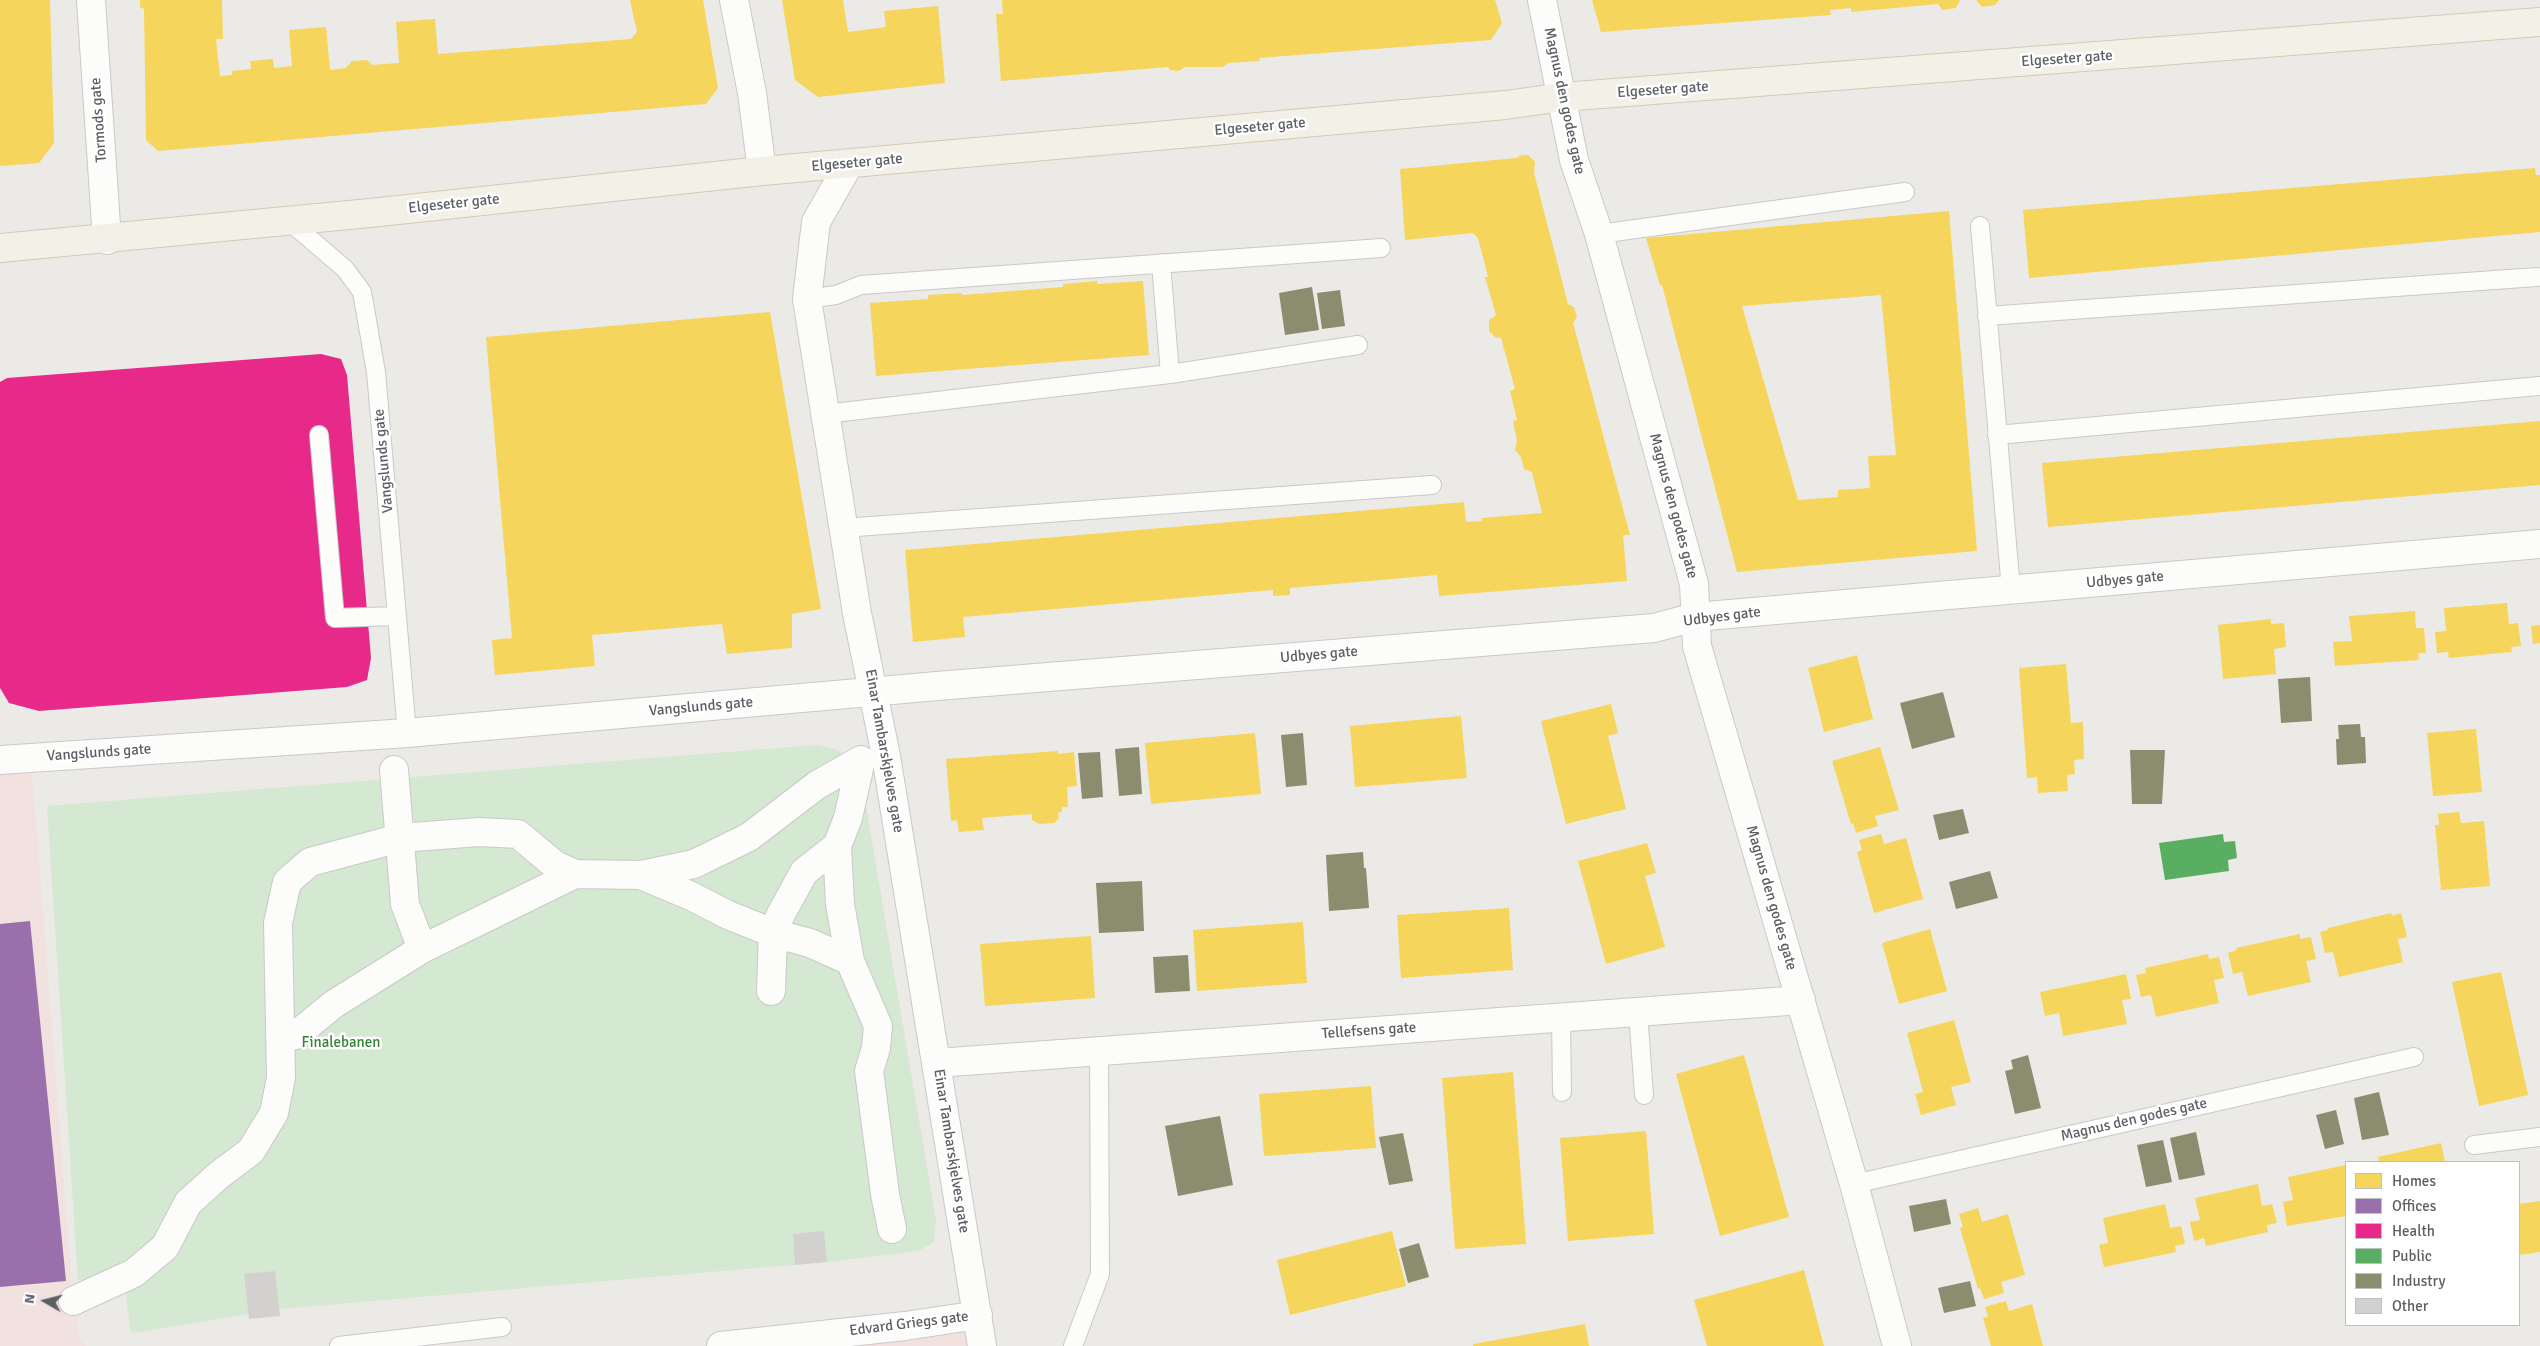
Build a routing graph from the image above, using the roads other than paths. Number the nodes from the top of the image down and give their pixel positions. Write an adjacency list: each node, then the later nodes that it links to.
1 (91, 0): 12 (street, Tormods gate)
2 (734, 0): 7 (street)
3 (1542, 0): 5 (street, Magnus den godes gate)
4 (2534, 24): 5 (main road, Elgeseter gate)
5 (1562, 97): 6 (main road, Elgeseter gate); 11 (street, Magnus den godes gate)
6 (849, 164): 7 (main road, Elgeseter gate); 17 (street, Einar Tambarskjelves gate)
7 (762, 172): 9 (main road, Elgeseter gate)
8 (1905, 192): 11 (lane)
9 (289, 221): 12 (main road, Elgeseter gate); 29 (lane, Vangslunds gate)
10 (1980, 226): 18 (lane)
11 (1599, 234): 30 (street, Magnus den godes gate)
12 (107, 240): 13 (main road, Elgeseter gate)
13 (0, 248)
14 (1381, 248): 15 (lane)
15 (1161, 263): 17 (lane); 20 (lane)
16 (2537, 277): 18 (lane)
17 (807, 299): 22 (street, Einar Tambarskjelves gate)
18 (1987, 316): 24 (lane)
19 (1358, 345): 20 (lane)
20 (1170, 374): 22 (lane)
21 (2540, 386): 24 (lane)
22 (825, 414): 26 (street, Einar Tambarskjelves gate)
23 (320, 435): 29 (lane)
24 (1997, 435): 28 (lane)
25 (1432, 485): 26 (lane)
26 (843, 528): 31 (street, Einar Tambarskjelves gate)
27 (2540, 544): 28 (street, Udbyes gate)
28 (2012, 590): 30 (street, Udbyes gate)
29 (397, 616): 32 (lane, Vangslunds gate)
30 (1695, 617): 31 (street, Udbyes gate); 43 (street, Magnus den godes gate)
31 (874, 692): 32 (street, Vangslunds gate); 49 (street, Einar Tambarskjelves gate)
32 (407, 733): 33 (street, Vangslunds gate)
33 (0, 760)
34 (394, 770): 35 (street)
35 (400, 838): 37 (street); 40 (street); 46 (street)
36 (837, 846): 38 (street); 39 (street); 41 (street)
37 (574, 874): 38 (street); 40 (street)
38 (641, 875): 39 (street)
39 (773, 933): 41 (street); 42 (street)
40 (422, 950): 46 (street)
41 (850, 961): 55 (street)
42 (771, 991)
43 (1801, 1000): 44 (street, Tellefsens gate); 54 (street, Magnus den godes gate)
44 (1638, 1012): 45 (street, Tellefsens gate); 51 (lane)
45 (1561, 1017): 47 (street, Tellefsens gate); 50 (lane)
46 (280, 1038): 56 (street)
47 (1098, 1051): 49 (street, Tellefsens gate); 62 (lane)
48 (2414, 1057): 54 (lane, Magnus den godes gate)
49 (937, 1063): 57 (street, Einar Tambarskjelves gate)
50 (1562, 1092)
51 (1644, 1095)
52 (2540, 1137): 53 (lane)
53 (2474, 1145)
54 (1854, 1184): 63 (street, Magnus den godes gate)
55 (892, 1229)
56 (74, 1301)
57 (978, 1315): 60 (street, Edvard Griegs gate); 61 (street, Einar Tambarskjelves gate)
58 (502, 1327): 59 (lane)
59 (339, 1346)
60 (721, 1346)
61 (982, 1346)
62 (1073, 1346)
63 (1897, 1346)

